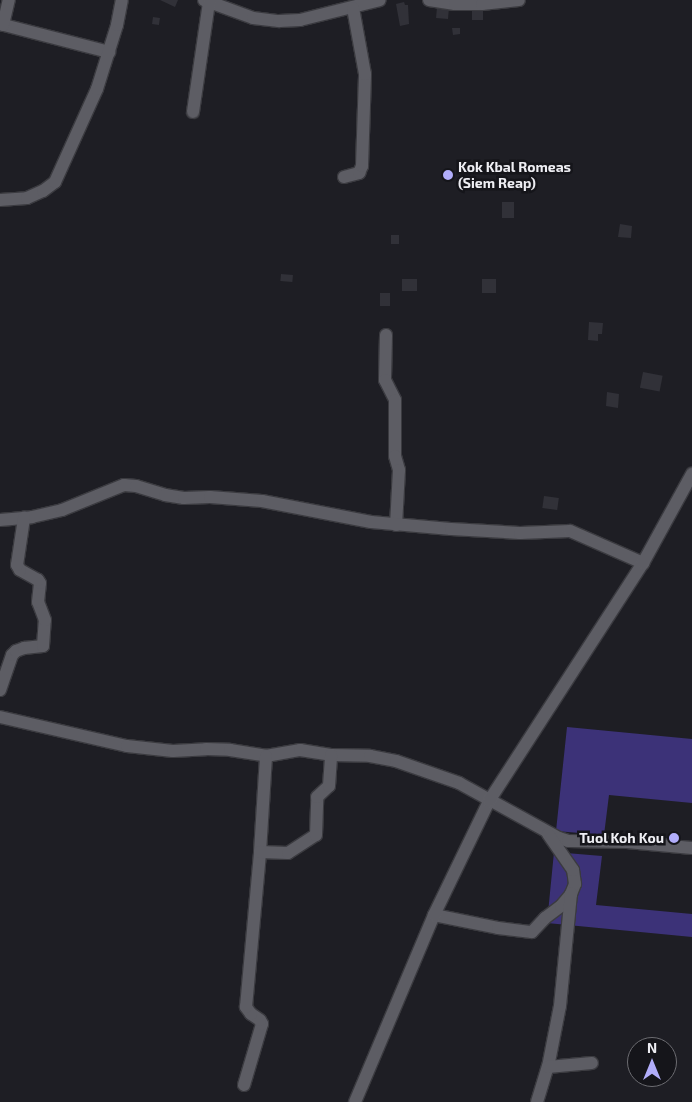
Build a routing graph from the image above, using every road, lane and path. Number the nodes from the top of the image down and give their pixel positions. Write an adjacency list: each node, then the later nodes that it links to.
1 (9, 0): 8 (street)
2 (122, 0): 9 (street)
3 (380, 0): 7 (street)
4 (428, 0): 5 (street)
5 (519, 0)
6 (206, 1): 7 (street); 10 (street)
7 (353, 8): 11 (street)
8 (1, 24): 9 (street)
9 (109, 52): 12 (street)
10 (193, 112)
11 (344, 177)
12 (0, 200)
13 (386, 335): 17 (street)
14 (692, 474): 18 (street)
15 (24, 518): 16 (street); 17 (street); 19 (street)
16 (0, 520)
17 (396, 525): 18 (street)
18 (643, 563): 23 (street)
19 (0, 690)
20 (0, 717): 22 (street)
21 (331, 755): 22 (street); 23 (street); 26 (street)
22 (266, 756): 26 (street)
23 (489, 801): 24 (street); 28 (street)
24 (547, 832): 25 (street); 27 (street)
25 (692, 848)
26 (260, 852): 31 (street)
27 (571, 894): 28 (street); 30 (street)
28 (434, 914): 32 (street)
29 (592, 1063): 30 (street)
30 (548, 1067): 33 (street)
31 (244, 1085)
32 (355, 1102)
33 (537, 1102)

